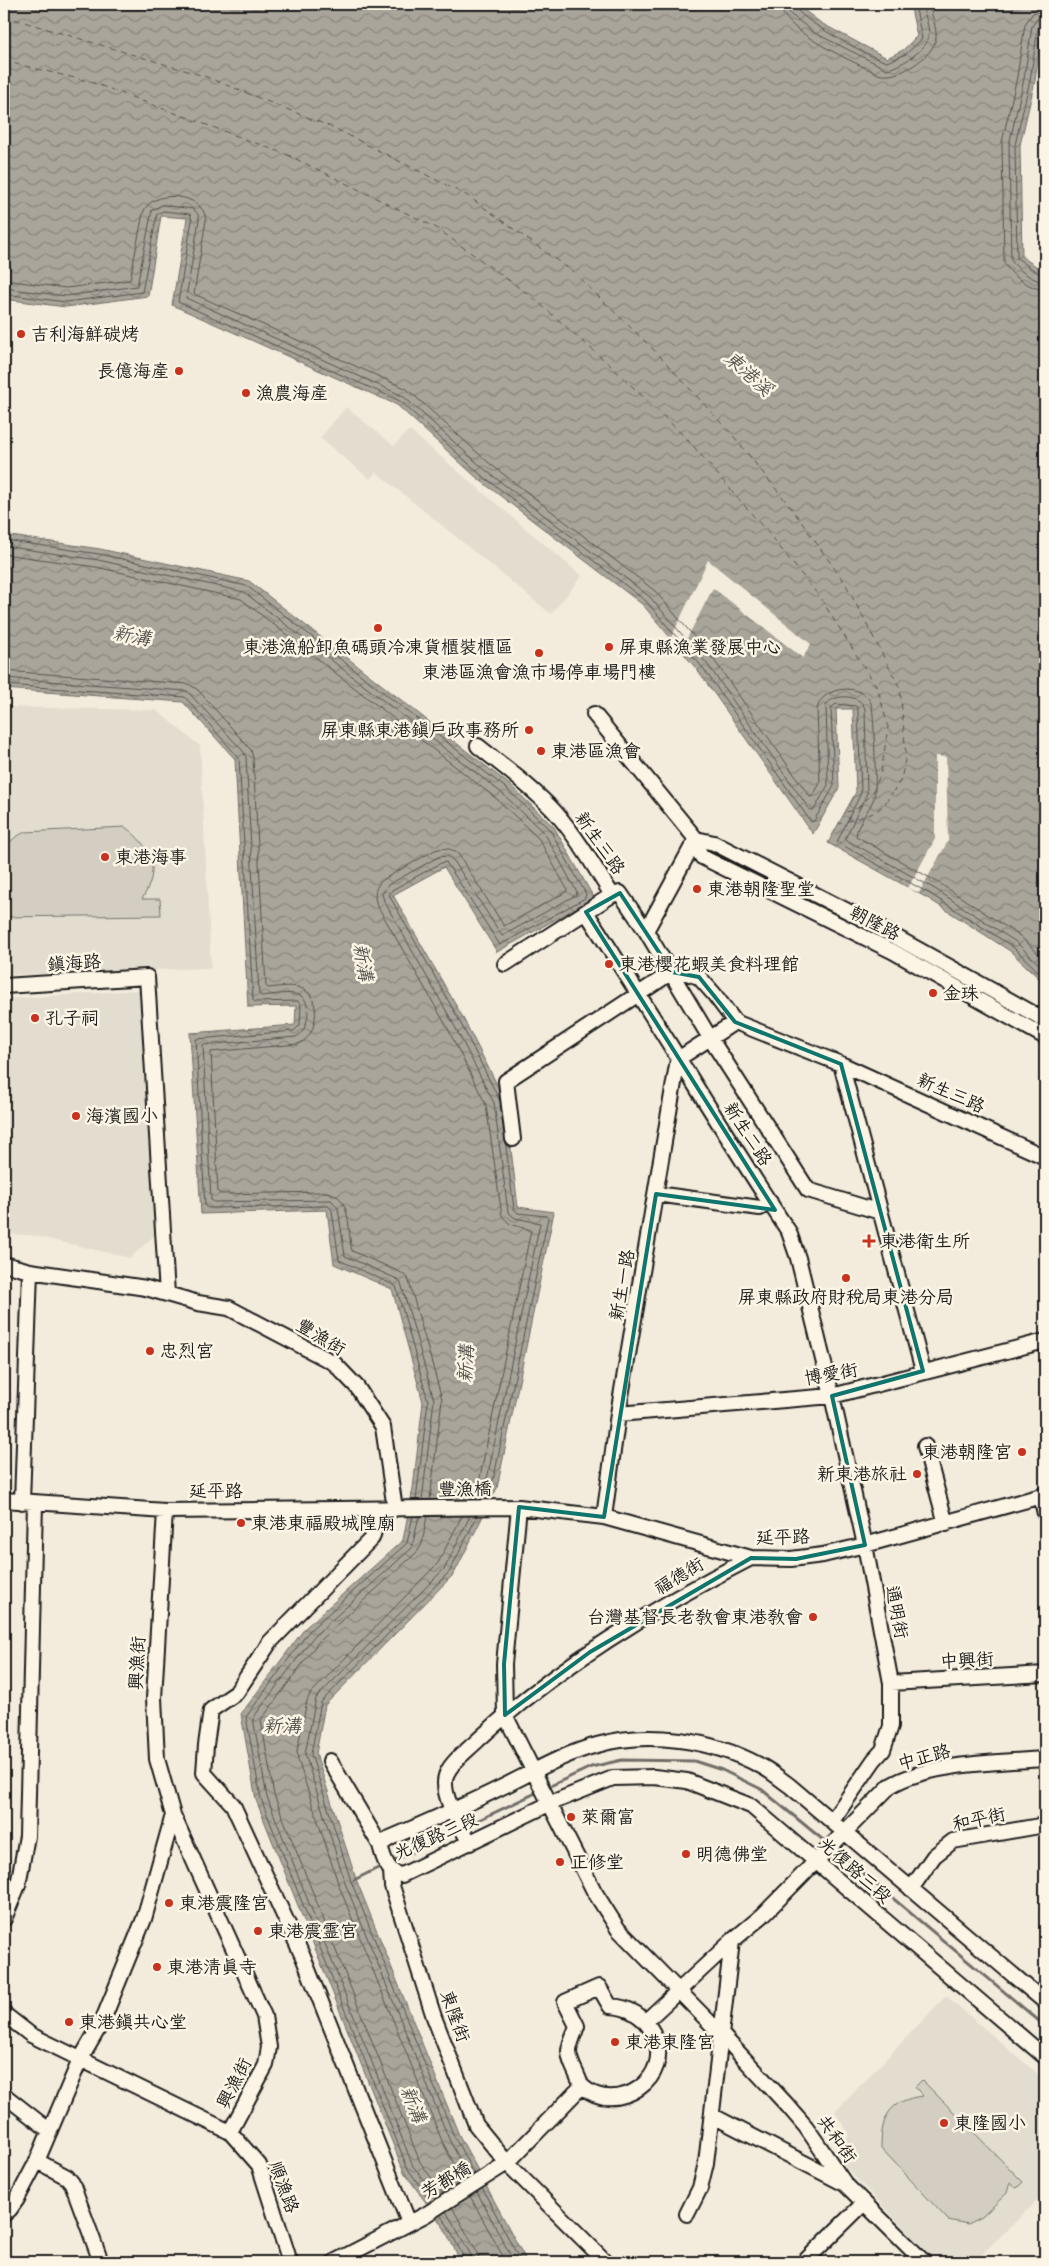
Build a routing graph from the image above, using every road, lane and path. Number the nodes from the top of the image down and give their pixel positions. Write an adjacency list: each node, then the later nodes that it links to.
1 (594, 714): 3 (street, 朝隆路)
2 (478, 746): 4 (street, 新生三路)
3 (696, 840): 6 (street); 11 (street, 朝隆路); 13 (street, 朝隆路)
4 (612, 895): 5 (street); 6 (street, 新生三路)
5 (586, 912): 7 (street); 10 (street, 新生二路)
6 (646, 931): 8 (street, 新生三路)
7 (505, 964)
8 (672, 972): 10 (street); 12 (street); 14 (street, 新生三路)
9 (4, 986): 24 (street, 鎮海路)
10 (639, 994): 15 (street, 新生二路); 17 (street)
11 (1045, 1020)
12 (735, 1022): 14 (street); 16 (street, 新生三路)
13 (1045, 1037)
14 (710, 1038): 15 (street); 21 (street, 新生三路)
15 (678, 1060): 19 (street, 新生一路); 20 (street, 新生二路)
16 (841, 1064): 18 (street, 新生三路); 21 (street)
17 (513, 1139)
18 (1045, 1157)
19 (656, 1194): 20 (street); 28 (street, 新生一路)
20 (770, 1202): 27 (street, 新生二路)
21 (880, 1212): 26 (street)
22 (4, 1264): 23 (street)
23 (30, 1271): 24 (street, 豐漁街); 32 (street)
24 (167, 1294): 34 (street, 豐漁街)
25 (1045, 1341): 26 (street, 博愛街)
26 (922, 1371): 27 (street, 博愛街)
27 (832, 1396): 28 (street, 博愛街); 40 (street, 通明街)
28 (618, 1414): 38 (street, 新生一路)
29 (925, 1446): 39 (street)
30 (1043, 1496): 37 (street); 39 (street, 延平路)
31 (4, 1500): 32 (street)
32 (29, 1502): 36 (street, 延平路); 59 (street)
33 (519, 1507): 35 (street, 豐漁橋); 38 (street, 延平路); 44 (street)
34 (388, 1509): 35 (street, 延平路); 36 (street, 延平路); 79 (street)
35 (412, 1509)
36 (165, 1511): 50 (street, 興漁街)
37 (1045, 1514)
38 (604, 1516): 41 (street, 延平路)
39 (946, 1524): 40 (street, 延平路)
40 (865, 1545): 41 (street, 延平路); 43 (street, 通明街)
41 (751, 1558): 44 (street, 福德街)
42 (1045, 1674): 43 (street, 中興街)
43 (891, 1683): 51 (street, 通明街)
44 (505, 1715): 47 (street); 49 (street, 福德街)
45 (1045, 1759): 53 (street, 中正路)
46 (330, 1761): 55 (street)
47 (536, 1776): 48 (street); 49 (street, 光復路三段); 51 (street, 光復路三段)
48 (549, 1801): 54 (street, 光復路三段); 56 (street, 光復路三段); 61 (street)
49 (452, 1811): 54 (street); 55 (street, 光復路三段)
50 (173, 1815): 67 (street); 72 (street, 興漁街)
51 (832, 1822): 53 (street, 光復路三段)
52 (1045, 1825): 58 (street, 和平街)
53 (841, 1837): 56 (street, 中正路); 58 (street, 光復路三段)
54 (470, 1843): 57 (street, 光復路三段)
55 (381, 1848): 57 (street, 光復路三段)
56 (821, 1857): 60 (street); 66 (street, 光復路三段)
57 (391, 1871): 74 (street, 東隆街)
58 (911, 1890): 62 (street, 光復路三段)
59 (4, 1919)
60 (732, 1941): 61 (street); 65 (street)
61 (678, 1990): 64 (street); 65 (street, 共和街)
62 (1045, 2002)
63 (4, 2014): 67 (street, 興漁街)
64 (646, 2021): 68 (street); 68 (street)
65 (722, 2035): 70 (street); 75 (street, 共和街)
66 (1045, 2057)
67 (80, 2060): 71 (street); 72 (street, 興漁街)
68 (582, 2086): 74 (street)
69 (4, 2095): 71 (street)
70 (712, 2116): 75 (street); 78 (street)
71 (50, 2131): 73 (street)
72 (230, 2132): 81 (street, 順漁路)
73 (37, 2162): 77 (street); 80 (street)
74 (507, 2163): 79 (street, 芳都橋); 83 (street, 東隆街)
75 (845, 2184): 76 (street, 共和街)
76 (864, 2202): 84 (street); 85 (street, 共和街)
77 (4, 2214)
78 (687, 2214)
79 (409, 2223): 82 (street)
80 (101, 2262)
81 (290, 2262)
82 (334, 2262)
83 (606, 2262)
84 (804, 2262)
85 (924, 2262)

